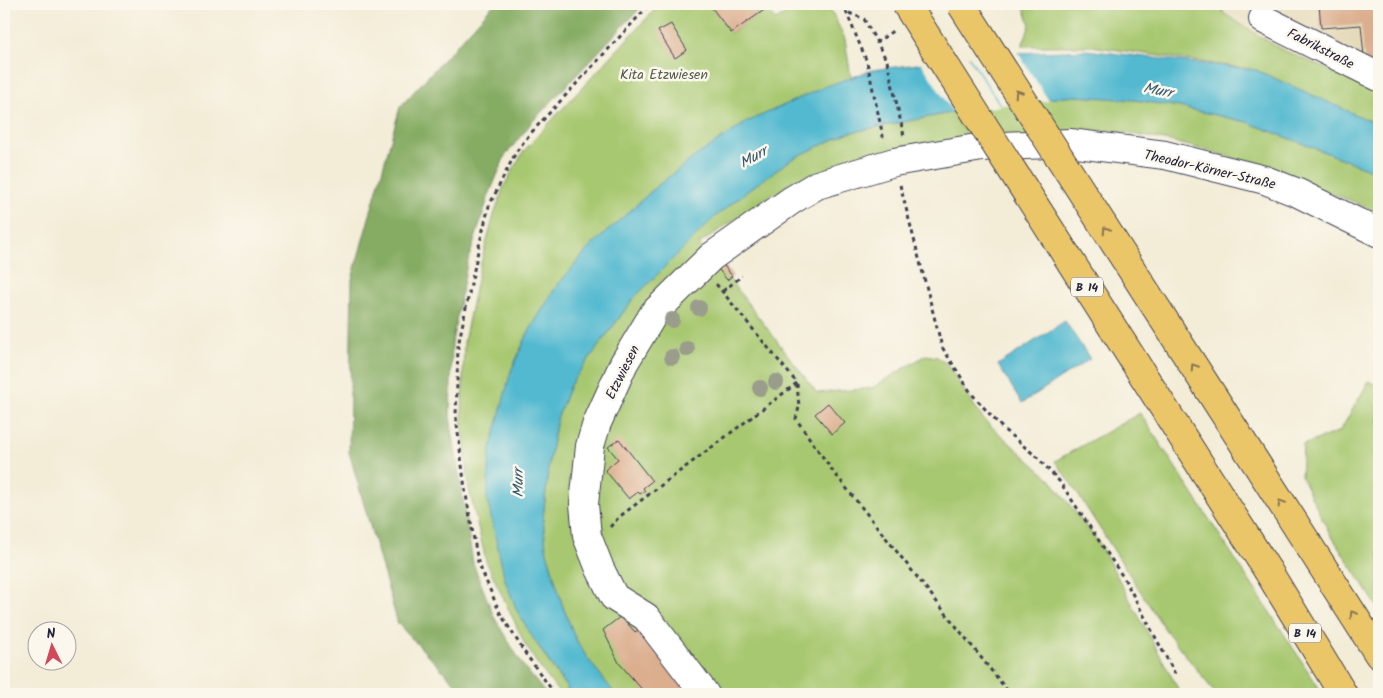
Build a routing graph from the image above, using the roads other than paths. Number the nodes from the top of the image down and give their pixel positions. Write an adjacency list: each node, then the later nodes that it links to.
1 (906, 4): 9 (main road, B 14, bridge)
2 (961, 4): 7 (main road, one-way to 2, bridge)
3 (1263, 19): 4 (lane, Fabrikstraße)
4 (1379, 77)
5 (899, 152): 6 (lane, Theodor-Körner-Straße); 8 (lane, Etzwiesen)
6 (1379, 233)
7 (1379, 655)
8 (706, 694)
9 (1343, 694)

